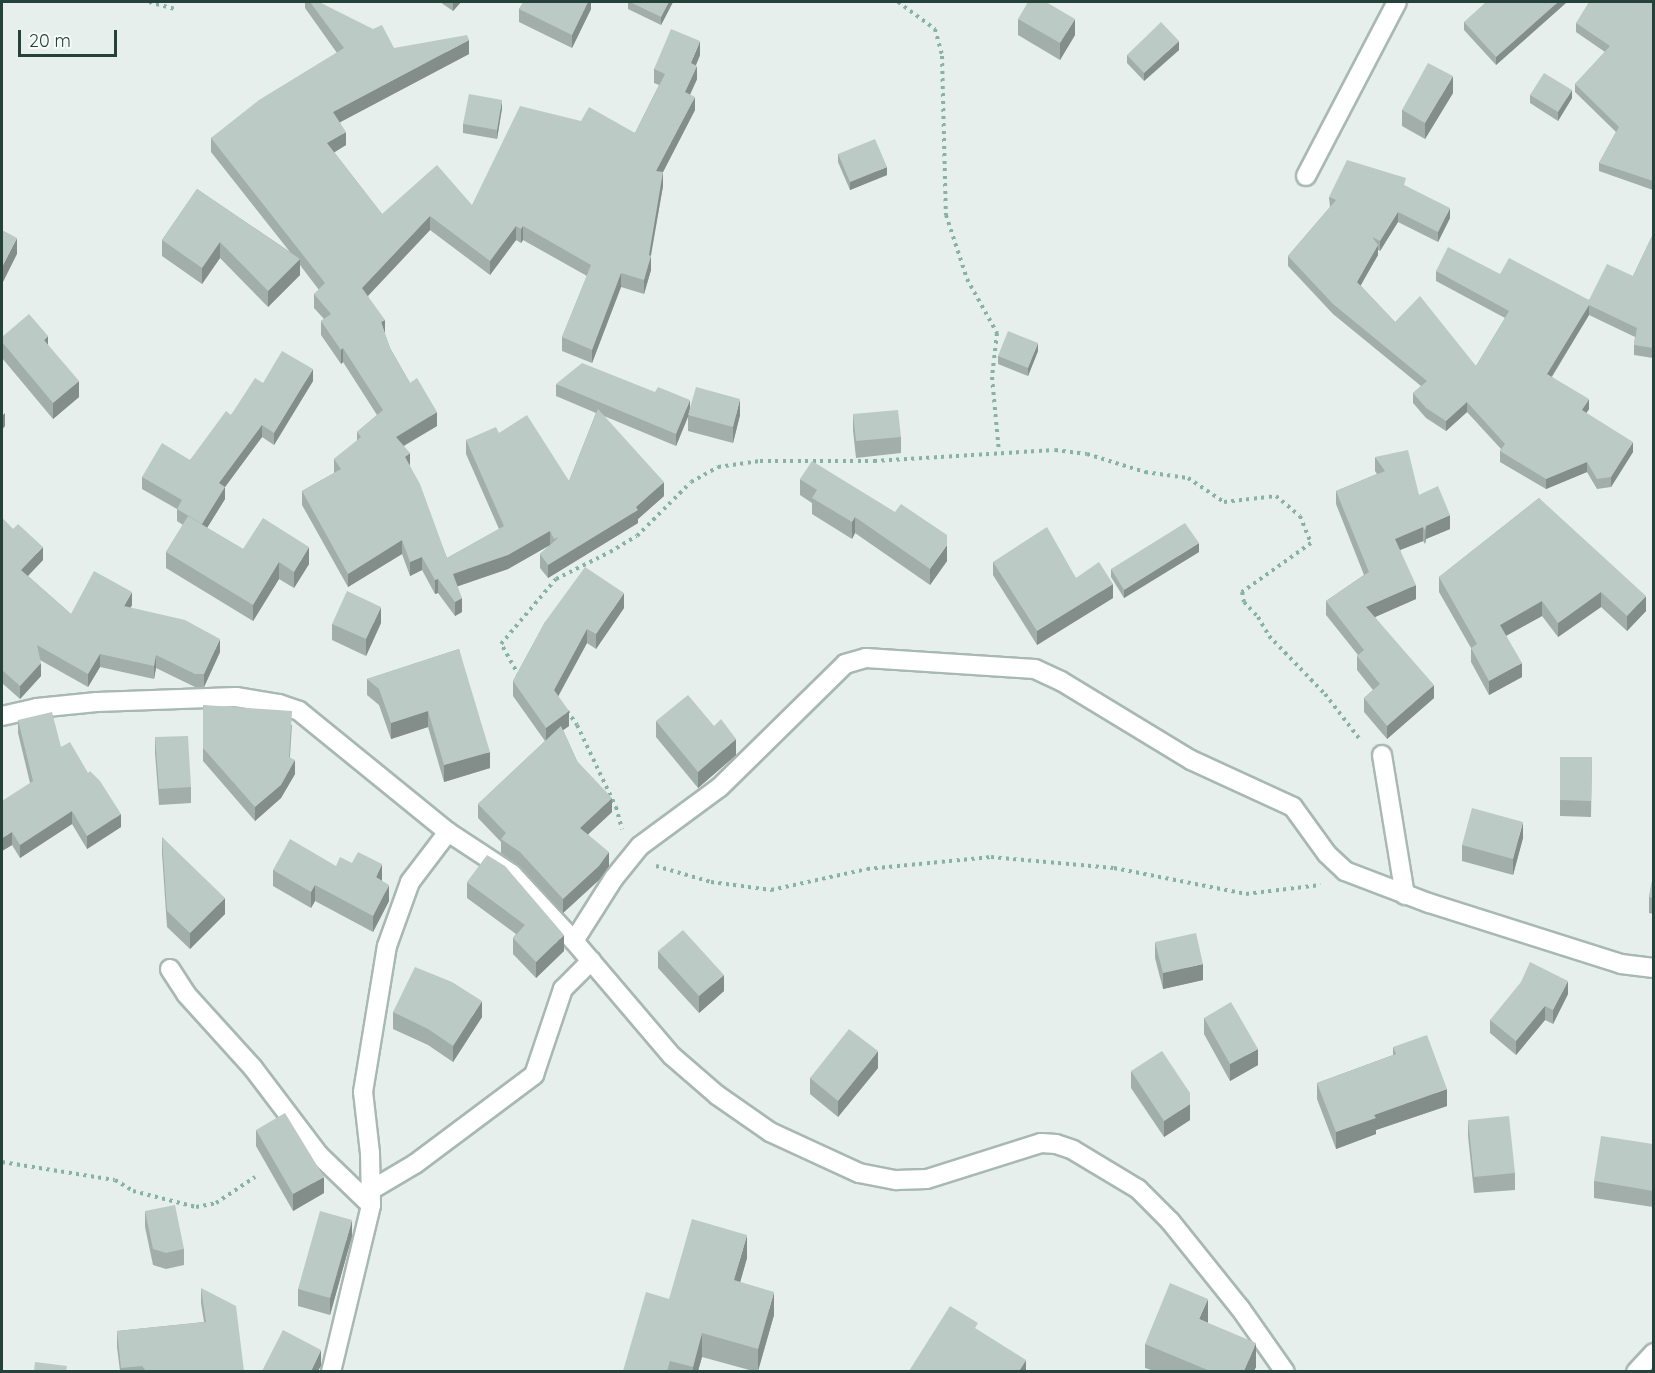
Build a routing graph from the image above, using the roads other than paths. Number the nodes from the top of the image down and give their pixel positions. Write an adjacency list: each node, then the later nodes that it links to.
1 (1397, 2): 2 (street)
2 (1306, 176)
3 (2, 716): 5 (street)
4 (1382, 755): 6 (street)
5 (448, 832): 7 (street); 11 (street)
6 (1405, 894): 7 (street); 9 (street)
7 (574, 941): 8 (street)
8 (591, 961): 11 (street); 14 (street)
9 (1653, 968)
10 (170, 969): 11 (street)
11 (371, 1198): 13 (street)
12 (1653, 1353): 15 (street)
13 (331, 1371)
14 (1286, 1371)
15 (1636, 1371)

